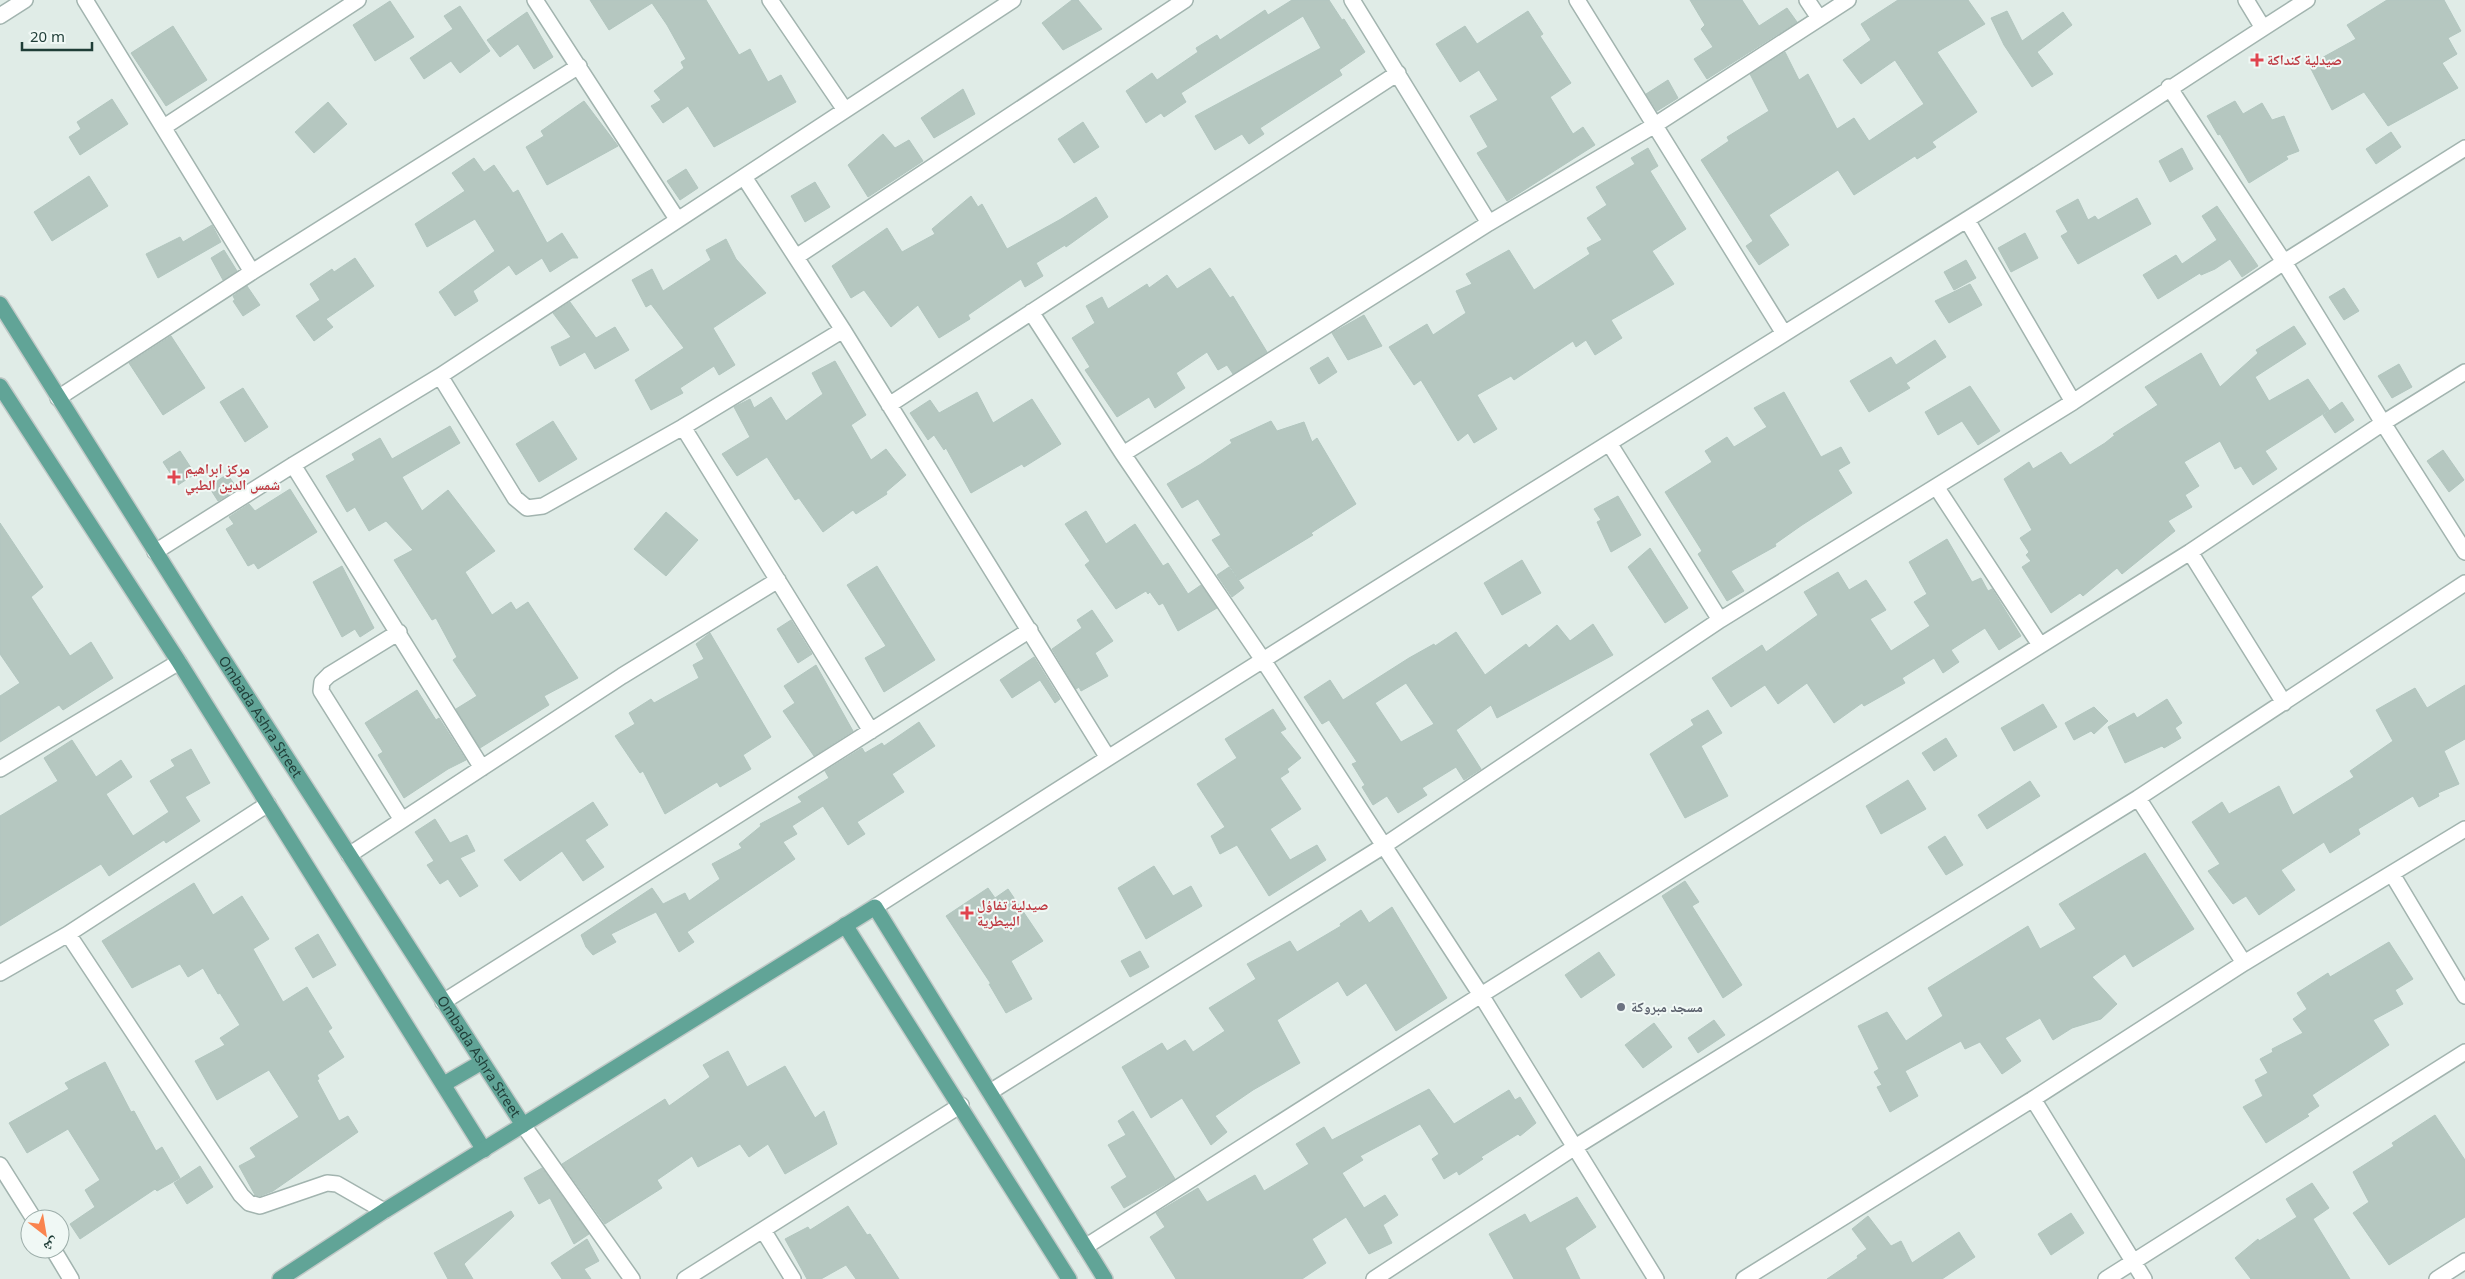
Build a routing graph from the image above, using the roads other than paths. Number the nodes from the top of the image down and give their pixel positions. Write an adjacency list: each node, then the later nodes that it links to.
1 (26, 0): 14 (street)
2 (84, 0): 22 (street)
3 (358, 0): 22 (street)
4 (535, 0): 17 (street)
5 (770, 0): 20 (street)
6 (1013, 0): 20 (street)
7 (1185, 0): 28 (street)
8 (1352, 0): 18 (street)
9 (1577, 0): 21 (street)
10 (1807, 0): 15 (street)
11 (1848, 0): 15 (street)
12 (2246, 0): 16 (street)
13 (2307, 0): 16 (street)
14 (0, 16)
15 (1819, 18): 21 (street)
16 (2263, 28): 19 (street)
17 (579, 66): 25 (street); 30 (street)
18 (1398, 74): 27 (street); 32 (street)
19 (2169, 87): 26 (street); 29 (street)
20 (845, 110): 24 (street)
21 (1655, 125): 27 (street); 34 (street)
22 (164, 127): 30 (street)
23 (2465, 148): 29 (street)
24 (744, 177): 25 (street); 28 (street)
25 (677, 219): 36 (street)
26 (1967, 220): 34 (street); 39 (street)
27 (1489, 222): 44 (street)
28 (796, 257): 33 (street)
29 (2284, 262): 39 (street); 41 (street)
30 (252, 272): 38 (street)
31 (0, 304): 38 (main road, Ombada Ashra Street)
32 (1031, 312): 40 (street); 44 (street)
33 (843, 330): 40 (street); 42 (street)
34 (1783, 332): 43 (street)
35 (2465, 372): 41 (street)
36 (440, 376): 42 (street); 45 (street)
37 (1, 389): 57 (main road)
38 (58, 398): 47 (main road, Ombada Ashra Street)
39 (2073, 402): 46 (street)
40 (889, 405): 53 (street)
41 (2383, 423): 48 (street); 49 (street)
42 (683, 427): 50 (street)
43 (1609, 443): 52 (street); 56 (street)
44 (1122, 454): 56 (street)
45 (293, 465): 47 (street); 54 (street)
46 (1937, 488): 52 (street); 55 (street)
47 (155, 552): 68 (main road, Ombada Ashra Street)
48 (2190, 552): 55 (street); 58 (street)
49 (2465, 552)
50 (778, 580): 59 (street); 61 (street)
51 (2465, 583): 58 (street)
52 (1720, 620): 67 (street)
53 (1030, 630): 59 (street); 60 (street)
54 (399, 632): 61 (street); 65 (street)
55 (2040, 645): 75 (street)
56 (1262, 660): 60 (street); 67 (street)
57 (179, 662): 62 (street); 64 (main road)
58 (2284, 703): 63 (street)
59 (871, 731): 77 (street)
60 (1108, 758): 70 (street)
61 (482, 768): 65 (street)
62 (0, 769)
63 (2138, 798): 73 (street); 85 (street)
64 (268, 804): 72 (street); 80 (main road)
65 (402, 820): 68 (street)
66 (2465, 829): 69 (street)
67 (1382, 847): 75 (street); 81 (street)
68 (349, 855): 77 (main road, Ombada Ashra Street)
69 (2392, 874): 73 (street); 76 (street)
70 (874, 907): 71 (main road); 81 (main road)
71 (845, 925): 83 (main road); 84 (main road)
72 (68, 934): 74 (street); 89 (street)
73 (2244, 963): 82 (street)
74 (0, 973)
75 (1480, 995): 85 (street); 91 (street)
76 (2465, 996)
77 (443, 1002): 79 (main road, Ombada Ashra Street)
78 (2465, 1052): 94 (street)
79 (482, 1062): 80 (main road); 84 (main road, Ombada Ashra Street)
80 (444, 1084): 86 (main road)
81 (990, 1092): 91 (main road)
82 (2033, 1099): 94 (street); 104 (street)
83 (961, 1105): 90 (street); 100 (main road)
84 (523, 1126): 86 (main road); 97 (street)
85 (1575, 1147): 102 (street); 103 (street)
86 (484, 1150): 89 (main road)
87 (0, 1165): 88 (street)
88 (28, 1209)
89 (384, 1211): 96 (main road)
90 (763, 1230): 98 (street); 99 (street)
91 (1085, 1247): 101 (main road)
92 (58, 1259): 95 (street)
93 (2465, 1261): 107 (street)
94 (2134, 1262): 105 (street); 106 (street)
95 (71, 1279)
96 (280, 1279)
97 (632, 1279)
98 (685, 1279)
99 (794, 1279)
100 (1069, 1279)
101 (1106, 1279)
102 (1374, 1279)
103 (1656, 1279)
104 (1744, 1279)
105 (2106, 1279)
106 (2144, 1279)
107 (2437, 1279)

